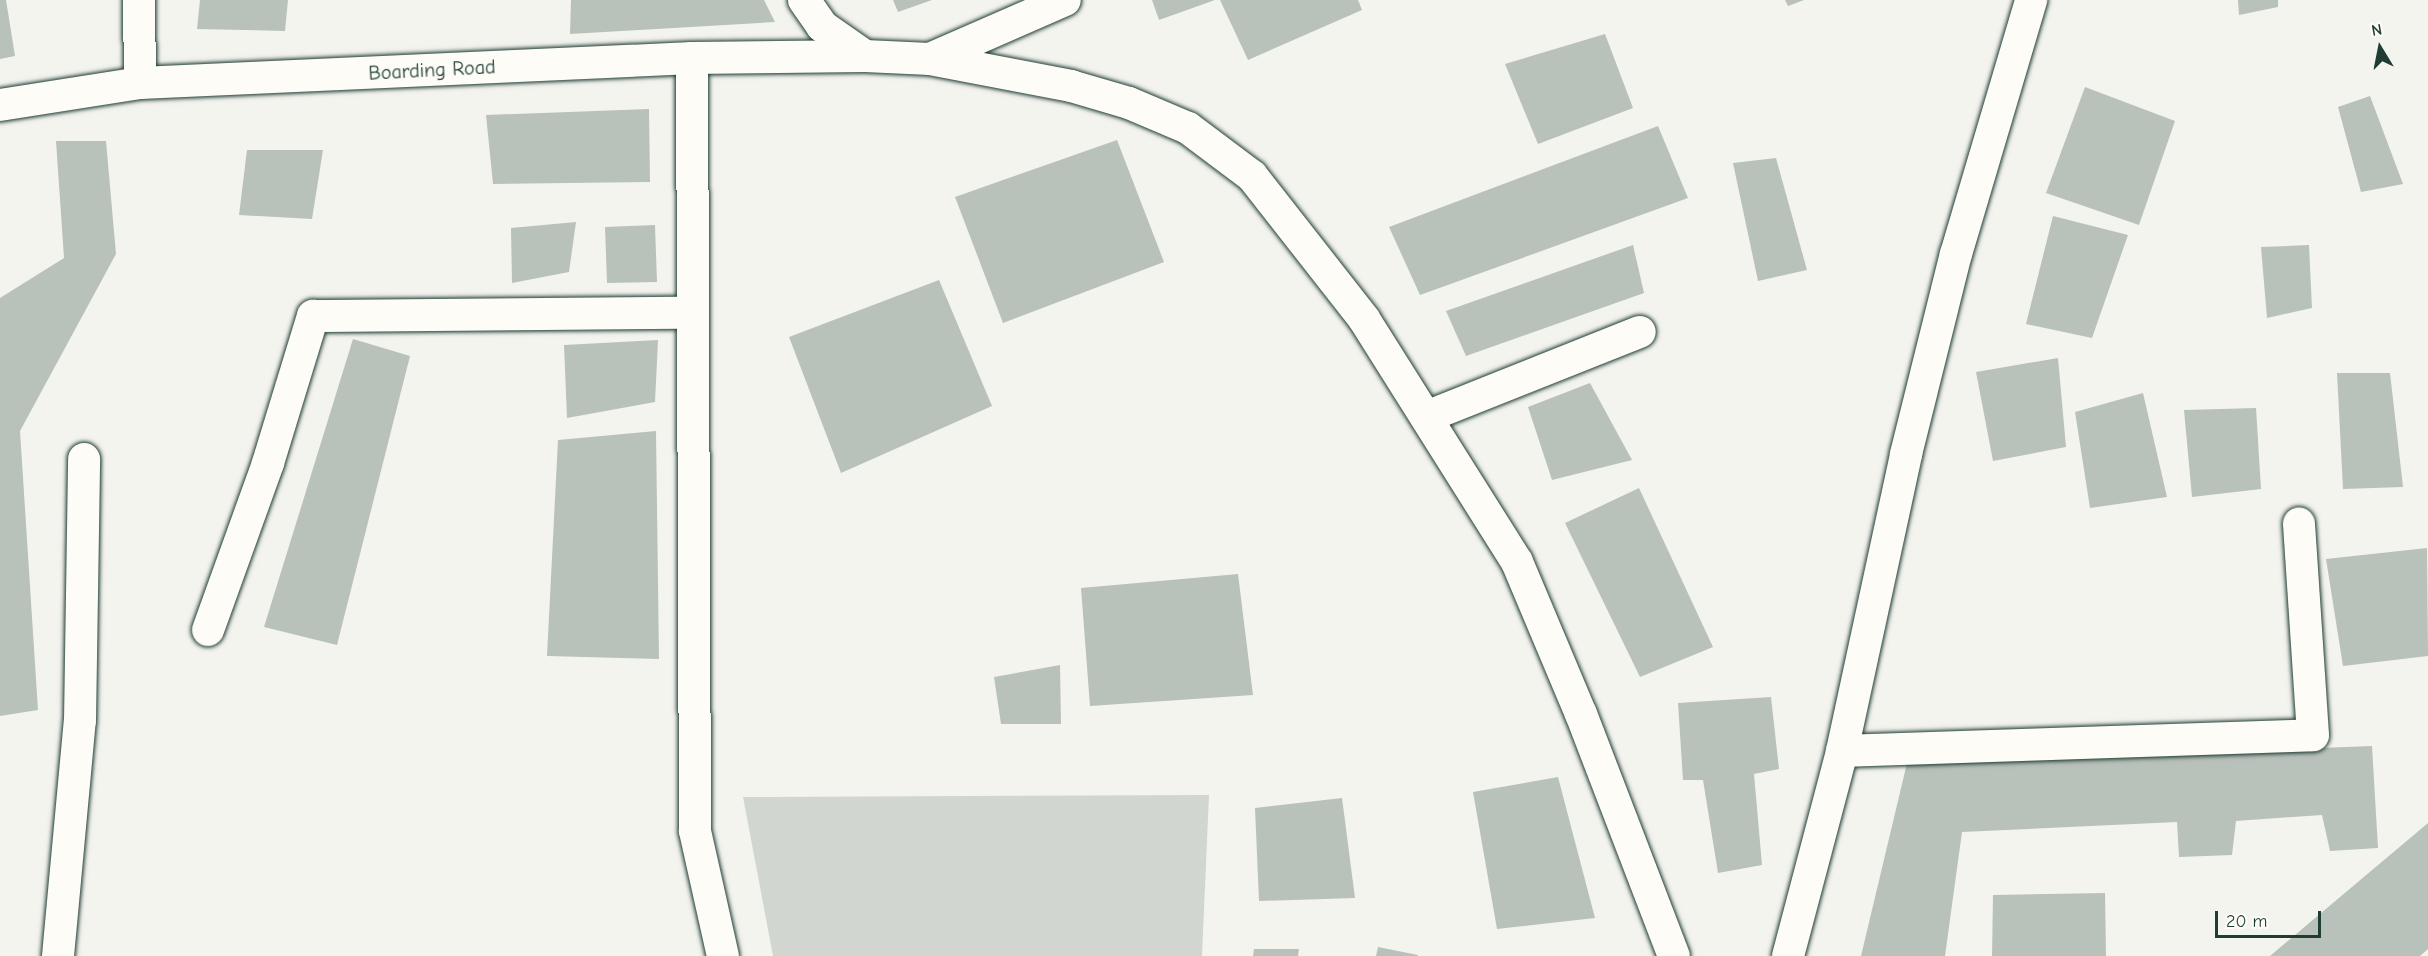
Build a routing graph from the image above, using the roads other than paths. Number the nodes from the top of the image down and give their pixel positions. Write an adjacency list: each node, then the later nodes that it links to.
1 (139, 0): 8 (street)
2 (804, 0): 5 (street)
3 (1065, 0): 7 (street)
4 (2031, 0): 16 (street)
5 (865, 56): 6 (street, Boarding Road); 7 (street, Boarding Road)
6 (692, 58): 8 (street, Boarding Road); 10 (street)
7 (930, 59): 12 (street, Boarding Road)
8 (140, 83): 9 (street, Boarding Road)
9 (0, 105)
10 (691, 313): 15 (street); 18 (street)
11 (1640, 332): 12 (street)
12 (1426, 417): 19 (street, Boarding Road)
13 (84, 459): 17 (street)
14 (2298, 523): 16 (street)
15 (208, 630)
16 (1842, 751): 20 (street)
17 (58, 956)
18 (723, 956)
19 (1674, 956)
20 (1788, 956)

